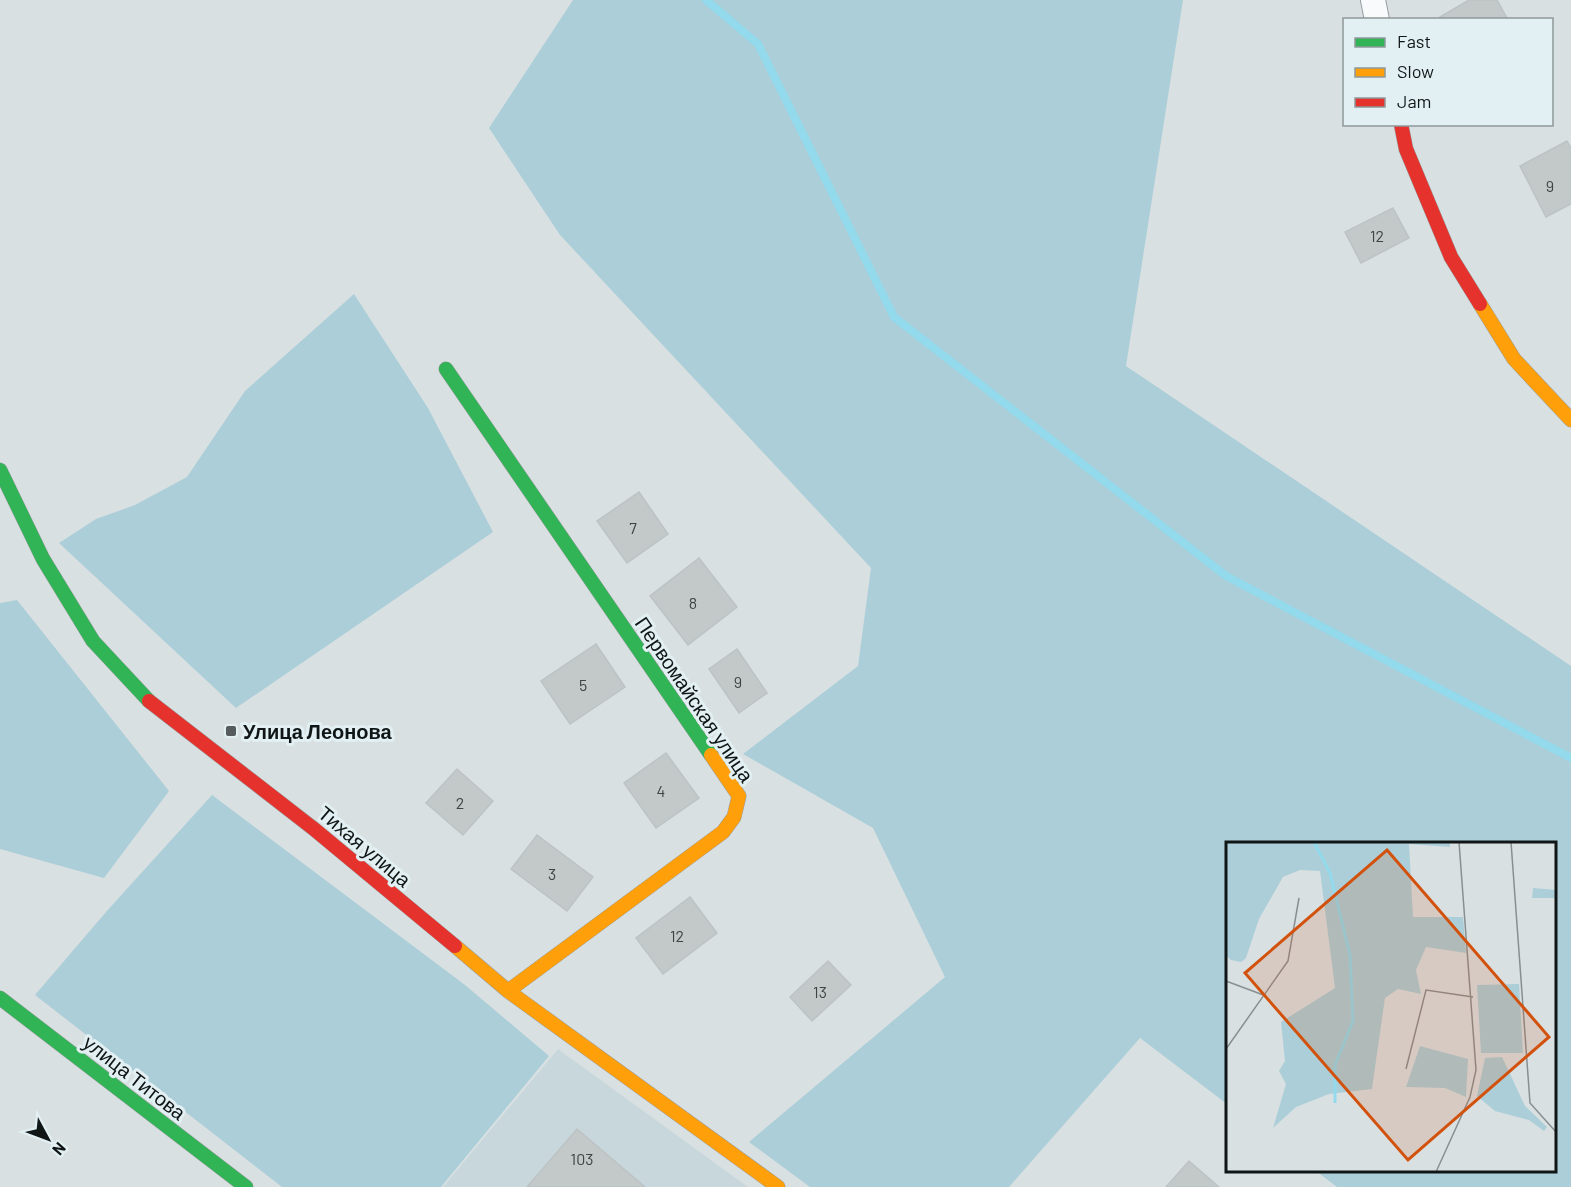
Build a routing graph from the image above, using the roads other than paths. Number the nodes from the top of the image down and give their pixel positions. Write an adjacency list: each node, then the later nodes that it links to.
1 (1401, 126): 3 (street)
2 (446, 369): 5 (street, Первомайская улица)
3 (1571, 420)
4 (0, 470): 5 (street, Тихая улица)
5 (508, 991): 8 (street, Тихая улица)
6 (0, 998): 7 (street, улица Титова)
7 (246, 1187)
8 (778, 1187)

